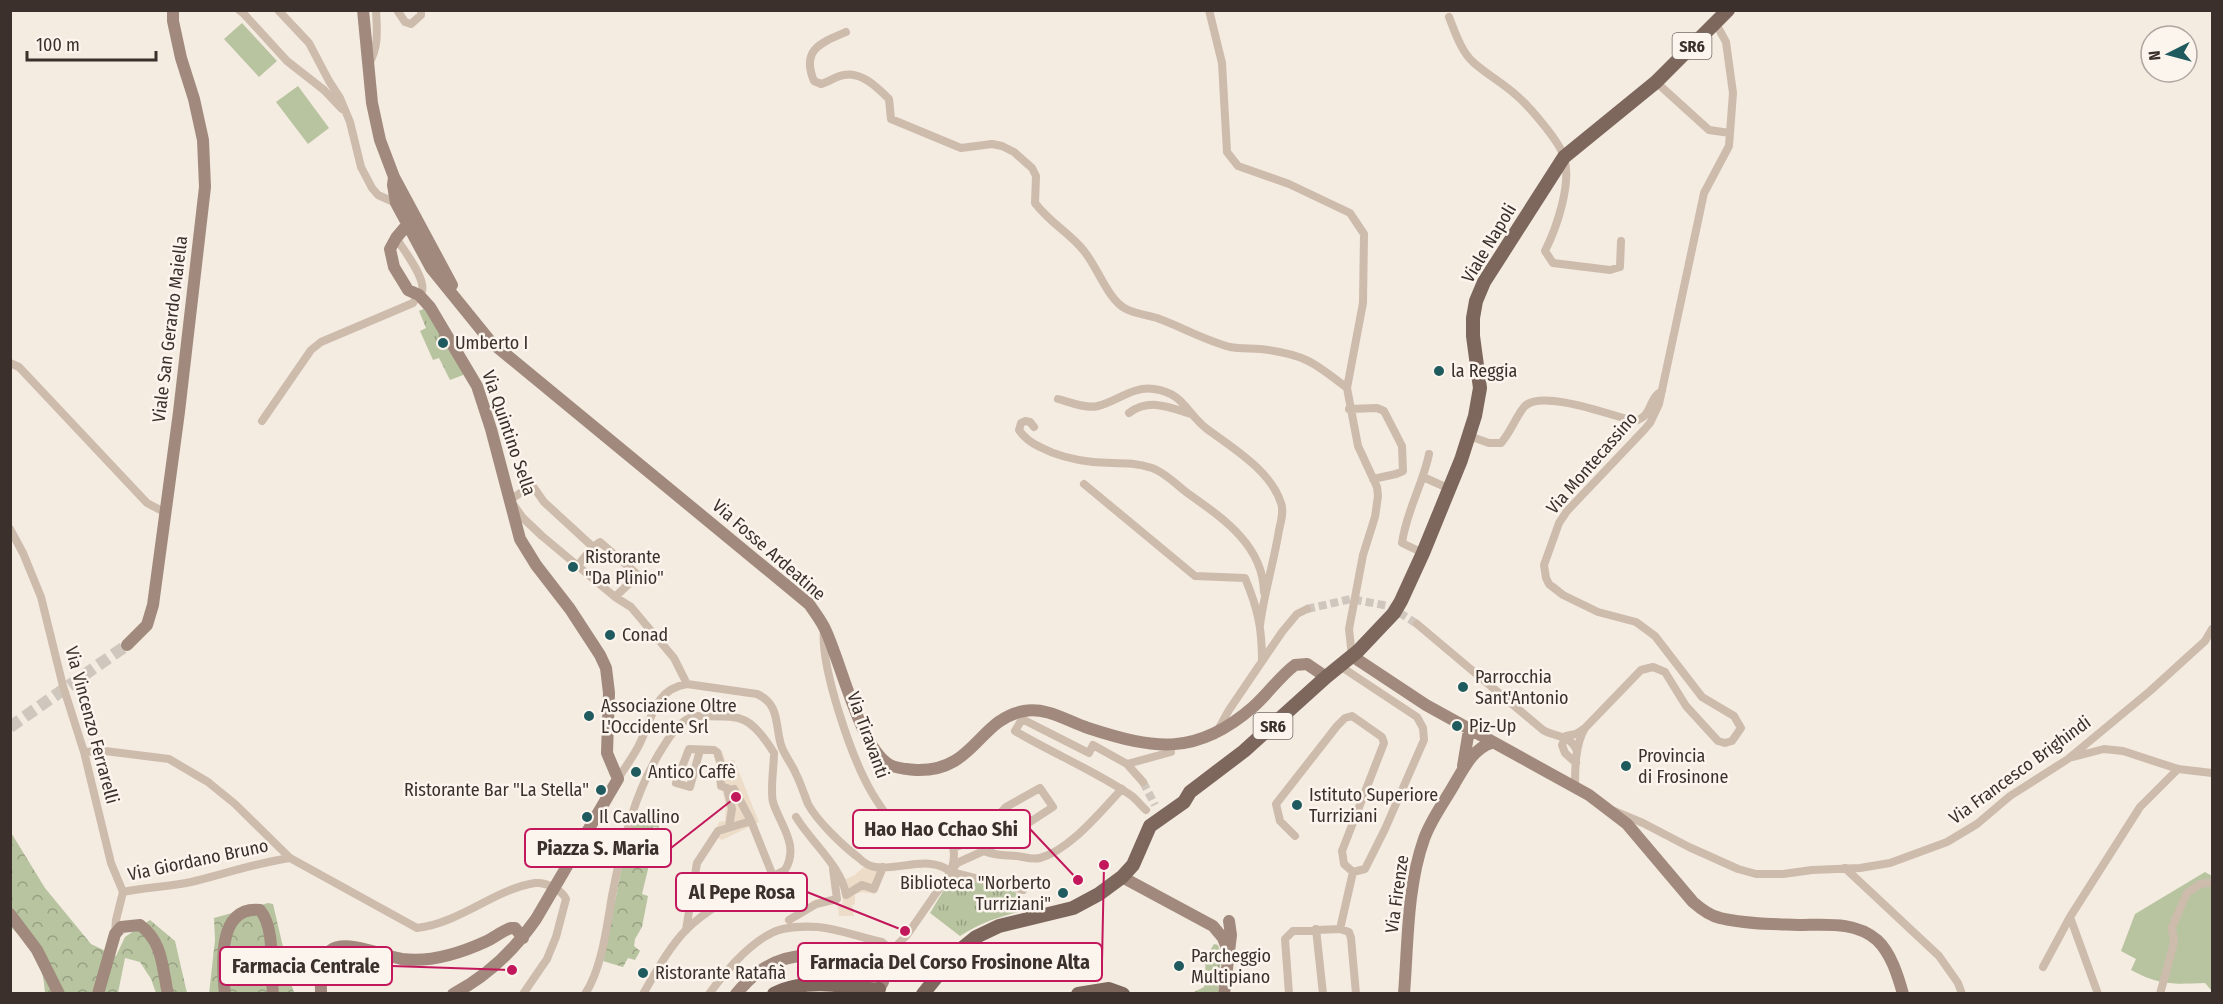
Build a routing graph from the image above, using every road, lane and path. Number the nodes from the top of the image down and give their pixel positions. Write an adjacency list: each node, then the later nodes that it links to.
1 (173, 10): 40 (main road, Viale San Gerardo Maiella)
2 (239, 10): 15 (street)
3 (363, 10): 13 (main road)
4 (376, 10): 13 (street)
5 (397, 10): 6 (street)
6 (421, 10)
7 (1209, 10): 25 (street)
8 (1728, 10): 11 (main road, SR6)
9 (282, 12): 15 (street)
10 (1449, 17): 17 (street)
11 (1715, 22): 14 (main road, SR6); 16 (street, Via Montecassino)
12 (846, 32): 25 (street)
13 (368, 67): 18 (main road)
14 (1656, 82): 16 (street); 17 (main road, Viale Napoli)
15 (344, 111): 19 (street)
16 (1730, 133): 26 (street, Via Montecassino)
17 (1564, 158): 21 (street); 33 (main road, Viale Napoli)
18 (394, 177): 19 (main road); 23 (main road)
19 (396, 203): 20 (main road, Via Fosse Ardeatine)
20 (407, 225): 22 (main road, Via Quintino Sella); 23 (main road, Via Fosse Ardeatine)
21 (1621, 241)
22 (419, 295): 31 (street); 39 (main road, Via Quintino Sella)
23 (463, 308): 50 (main road, Via Fosse Ardeatine)
24 (10, 363): 40 (street)
25 (1347, 388): 28 (street)
26 (1663, 391): 33 (street); 58 (street, Via Montecassino)
27 (1058, 399): 30 (street)
28 (1349, 409): 36 (street); 36 (street)
29 (1129, 413): 30 (street)
30 (1191, 414): 46 (street)
31 (262, 421)
32 (1034, 427): 46 (street)
33 (1469, 436): 38 (main road, Viale Napoli)
34 (1428, 454): 35 (street)
35 (1423, 477): 38 (street); 43 (street)
36 (1373, 479): 53 (street)
37 (1084, 484): 49 (street)
38 (1450, 489): 43 (main road, Viale Napoli)
39 (510, 500): 42 (street); 44 (street, Via Quintino Sella); 75 (main road)
40 (166, 513): 52 (main road, Viale San Gerardo Maiella)
41 (10, 529): 67 (street, Via Vincenzo Ferrarelli)
42 (593, 547): 44 (street); 45 (street)
43 (1423, 553): 53 (main road, Viale Napoli)
44 (578, 565): 45 (street, Via Quintino Sella)
45 (615, 597): 57 (street, Via Quintino Sella)
46 (1264, 608): 49 (street)
47 (1307, 609): 54 (street)
48 (1417, 624): 61 (street)
49 (1260, 625): 54 (street)
50 (824, 626): 64 (main road, Via Fosse Ardeatine); 86 (street, Via Tiravanti)
51 (2212, 629): 69 (street, Via Francesco Brighindi)
52 (127, 645)
53 (1352, 657): 55 (main road, SR6); 60 (main road)
54 (1262, 662): 59 (street)
55 (1340, 666): 56 (main road, SR6); 93 (street)
56 (1326, 677): 59 (main road, Via Fosse Ardeatine); 95 (main road, SR6)
57 (687, 684): 63 (street); 75 (street)
58 (1585, 728): 61 (street); 66 (street, Via Montecassino)
59 (1218, 730): 64 (main road, Via Fosse Ardeatine)
60 (1469, 730): 62 (main road); 73 (main road)
61 (1566, 736): 66 (street); 70 (street)
62 (1491, 743): 73 (main road); 77 (main road)
63 (782, 746): 68 (street); 89 (street)
64 (1170, 746): 71 (street)
65 (700, 750): 79 (street)
66 (1577, 751): 70 (street, Via Montecassino)
67 (84, 752): 88 (street, Via Giordano Bruno); 99 (street, Via Vincenzo Ferrarelli)
68 (774, 753): 94 (street); 121 (street)
69 (2068, 759): 72 (street); 91 (street, Via Francesco Brighindi)
70 (1576, 763): 77 (street, Via Montecassino)
71 (1127, 764): 76 (street); 78 (street)
72 (2178, 769): 74 (street); 101 (street)
73 (1461, 773): 133 (main road, Via Firenze)
74 (2212, 773)
75 (618, 779): 97 (main road)
76 (1143, 782)
77 (1575, 788): 81 (main road)
78 (1122, 789): 80 (street); 87 (street)
79 (732, 790): 83 (street); 84 (street)
80 (1146, 810)
81 (1610, 810): 91 (street, Via Francesco Brighindi); 134 (main road)
82 (796, 817): 90 (street)
83 (751, 821): 84 (street); 94 (street)
84 (729, 827): 106 (street)
85 (1295, 836): 93 (street)
86 (953, 848): 87 (street); 92 (street)
87 (984, 851): 92 (street)
88 (290, 858): 97 (street); 99 (street, Via Giordano Bruno)
89 (883, 867): 90 (street); 92 (street)
90 (833, 868): 102 (street)
91 (1845, 868): 135 (street)
92 (951, 872): 98 (street); 109 (street)
93 (1353, 872): 105 (street)
94 (773, 876): 106 (street)
95 (1122, 877): 110 (main road); 126 (main road)
96 (2212, 882): 137 (street)
97 (554, 887): 108 (main road); 120 (street)
98 (1023, 890)
99 (123, 892): 107 (street)
100 (10, 914): 113 (main road)
101 (2070, 917): 111 (street); 136 (street)
102 (789, 920)
103 (1229, 921): 110 (main road)
104 (1316, 929): 105 (street); 130 (street); 131 (street)
105 (1341, 929): 132 (street)
106 (686, 930): 122 (street)
107 (115, 934): 114 (main road); 115 (main road)
108 (523, 938): 118 (main road); 119 (main road)
109 (889, 953): 112 (street); 123 (street)
110 (1229, 953): 129 (main road)
111 (2043, 967)
112 (880, 983): 124 (main road); 125 (main road)
113 (59, 993)
114 (98, 993)
115 (168, 993)
116 (225, 993): 117 (main road)
117 (273, 993)
118 (321, 993)
119 (453, 993)
120 (523, 993)
121 (585, 993)
122 (643, 993)
123 (709, 993)
124 (736, 993)
125 (774, 993)
126 (923, 993)
127 (1078, 993): 128 (main road)
128 (1124, 993)
129 (1224, 993)
130 (1289, 993)
131 (1323, 993)
132 (1356, 993)
133 (1404, 993)
134 (1904, 993)
135 (1962, 993)
136 (2098, 993)
137 (2160, 993)

